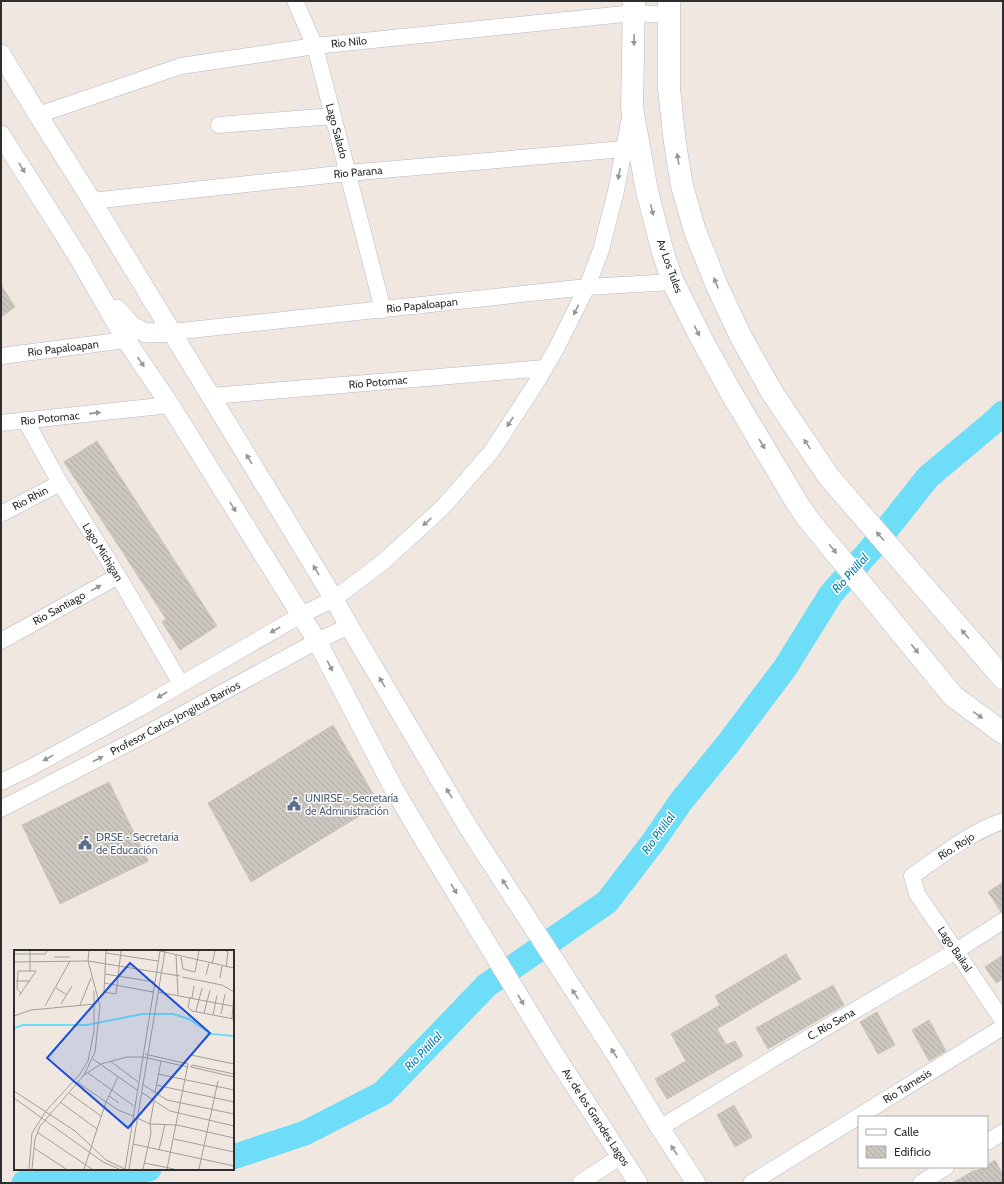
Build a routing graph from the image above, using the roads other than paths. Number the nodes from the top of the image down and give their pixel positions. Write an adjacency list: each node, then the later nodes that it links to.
1 (295, 1): 4 (street, Lago Salado)
2 (634, 7): 3 (street, Rio Nilo); 4 (street, Rio Nilo); 6 (main road, Av Los Tules, one-way to 6)
3 (669, 8): 34 (main road, one-way to 3)
4 (315, 46): 7 (street, Rio Nilo); 8 (street, Lago Salado)
5 (1, 54): 7 (street)
6 (632, 108): 11 (street); 15 (main road, Av Los Tules, one-way to 15)
7 (38, 116): 13 (street)
8 (333, 116): 9 (street); 12 (street, Lago Salado)
9 (219, 125)
10 (1, 135): 14 (street, one-way to 14)
11 (624, 149): 12 (street, Rio Parana); 16 (street, one-way to 16)
12 (348, 173): 13 (street, Rio Parana); 17 (street, Lago Salado)
13 (92, 201): 18 (street)
14 (77, 255): 18 (street); 19 (street, Av. de los Grandes Lagos)
15 (673, 282): 16 (street, Rio Papaloapan); 36 (main road, Av Los Tules, one-way to 36)
16 (587, 287): 17 (street, Rio Papaloapan); 21 (street, one-way to 21)
17 (383, 310): 18 (street, Rio Papaloapan)
18 (172, 332): 22 (street)
19 (126, 340): 20 (street, Rio Papaloapan); 23 (street, Av. de los Grandes Lagos, one-way to 23)
20 (1, 356)
21 (545, 368): 22 (street, Rio Potomac); 29 (street, one-way to 29)
22 (211, 396): 29 (street, one-way to 22)
23 (170, 405): 24 (street, Rio Potomac, one-way to 23); 30 (street, Av. de los Grandes Lagos, one-way to 30)
24 (25, 420): 25 (street, Rio Potomac); 26 (street, Lago Michigan)
25 (1, 423)
26 (60, 482): 27 (street, Rio Rhin); 28 (street, Lago Michigan)
27 (1, 514)
28 (118, 576): 32 (street, Rio Santiago, one-way to 28); 35 (street, Lago Michigan)
29 (334, 599): 30 (street); 31 (street)
30 (301, 615): 33 (street, Av. de los Grandes Lagos); 35 (street, one-way to 35)
31 (349, 626): 33 (street, Profesor Carlos Jongitud Barrios); 49 (street, one-way to 31)
32 (1, 641)
33 (317, 641): 39 (street, Profesor Carlos Jongitud Barrios, one-way to 33); 52 (street, Av. de los Grandes Lagos, one-way to 52)
34 (1000, 674)
35 (181, 684): 37 (street, one-way to 37)
36 (1003, 733)
37 (30, 768): 38 (street); 39 (street)
38 (1, 782)
39 (40, 789): 40 (street, Profesor Carlos Jongitud Barrios)
40 (1, 809)
41 (1003, 821): 42 (street, Río. Rojo)
42 (912, 876): 44 (street, Lago Baikal)
43 (1003, 921): 44 (street, C. Río Sena)
44 (956, 950): 45 (street, Lago Baikal); 49 (street, C. Río Sena)
45 (1003, 1021)
46 (1003, 1027): 48 (street, Rio Tamesis)
47 (858, 1116): 57 (street, Rio Tamesis)
48 (859, 1116)
49 (660, 1128): 56 (street, one-way to 49)
50 (1003, 1132): 51 (street)
51 (988, 1141)
52 (621, 1156): 54 (street); 55 (street, Av. de los Grandes Lagos)
53 (944, 1168): 58 (street)
54 (580, 1183)
55 (638, 1183)
56 (696, 1183)
57 (750, 1183)
58 (921, 1183)

